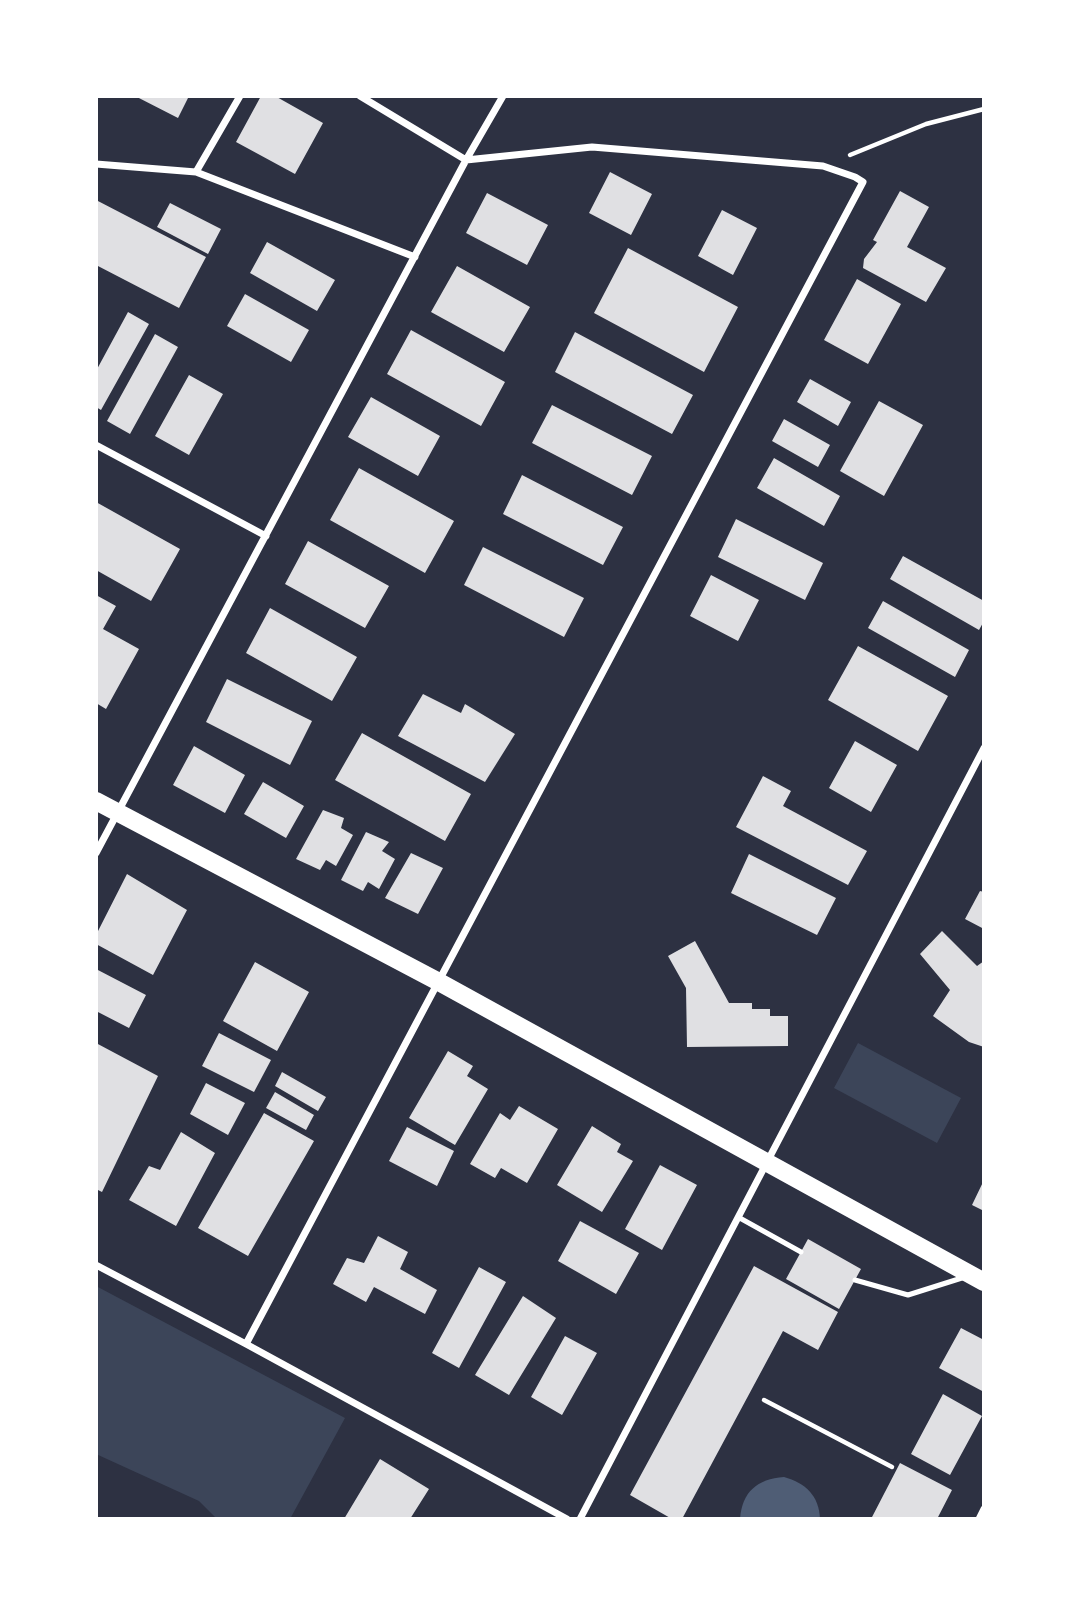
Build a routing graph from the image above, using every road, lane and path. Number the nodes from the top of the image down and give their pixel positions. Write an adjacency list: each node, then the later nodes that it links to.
1 (240, 96): 8 (street)
2 (360, 96): 5 (street)
3 (503, 96): 5 (street)
4 (984, 109): 7 (path)
5 (466, 160): 7 (street); 9 (street)
6 (96, 164): 8 (street)
7 (823, 166): 16 (street)
8 (196, 172): 9 (street)
9 (415, 257): 11 (street)
10 (96, 445): 11 (street)
11 (266, 536): 14 (street)
12 (984, 748): 17 (street)
13 (96, 801): 14 (main road)
14 (118, 813): 15 (street); 16 (main road)
15 (96, 853)
16 (439, 982): 17 (main road); 23 (street)
17 (766, 1163): 18 (street); 21 (main road)
18 (738, 1217): 19 (lane); 28 (street)
19 (801, 1252)
20 (96, 1265): 23 (street)
21 (978, 1279): 22 (lane)
22 (855, 1280)
23 (246, 1344): 27 (street)
24 (764, 1400): 25 (path)
25 (892, 1466)
26 (984, 1509): 29 (street)
27 (567, 1519)
28 (580, 1519)
29 (979, 1519)

